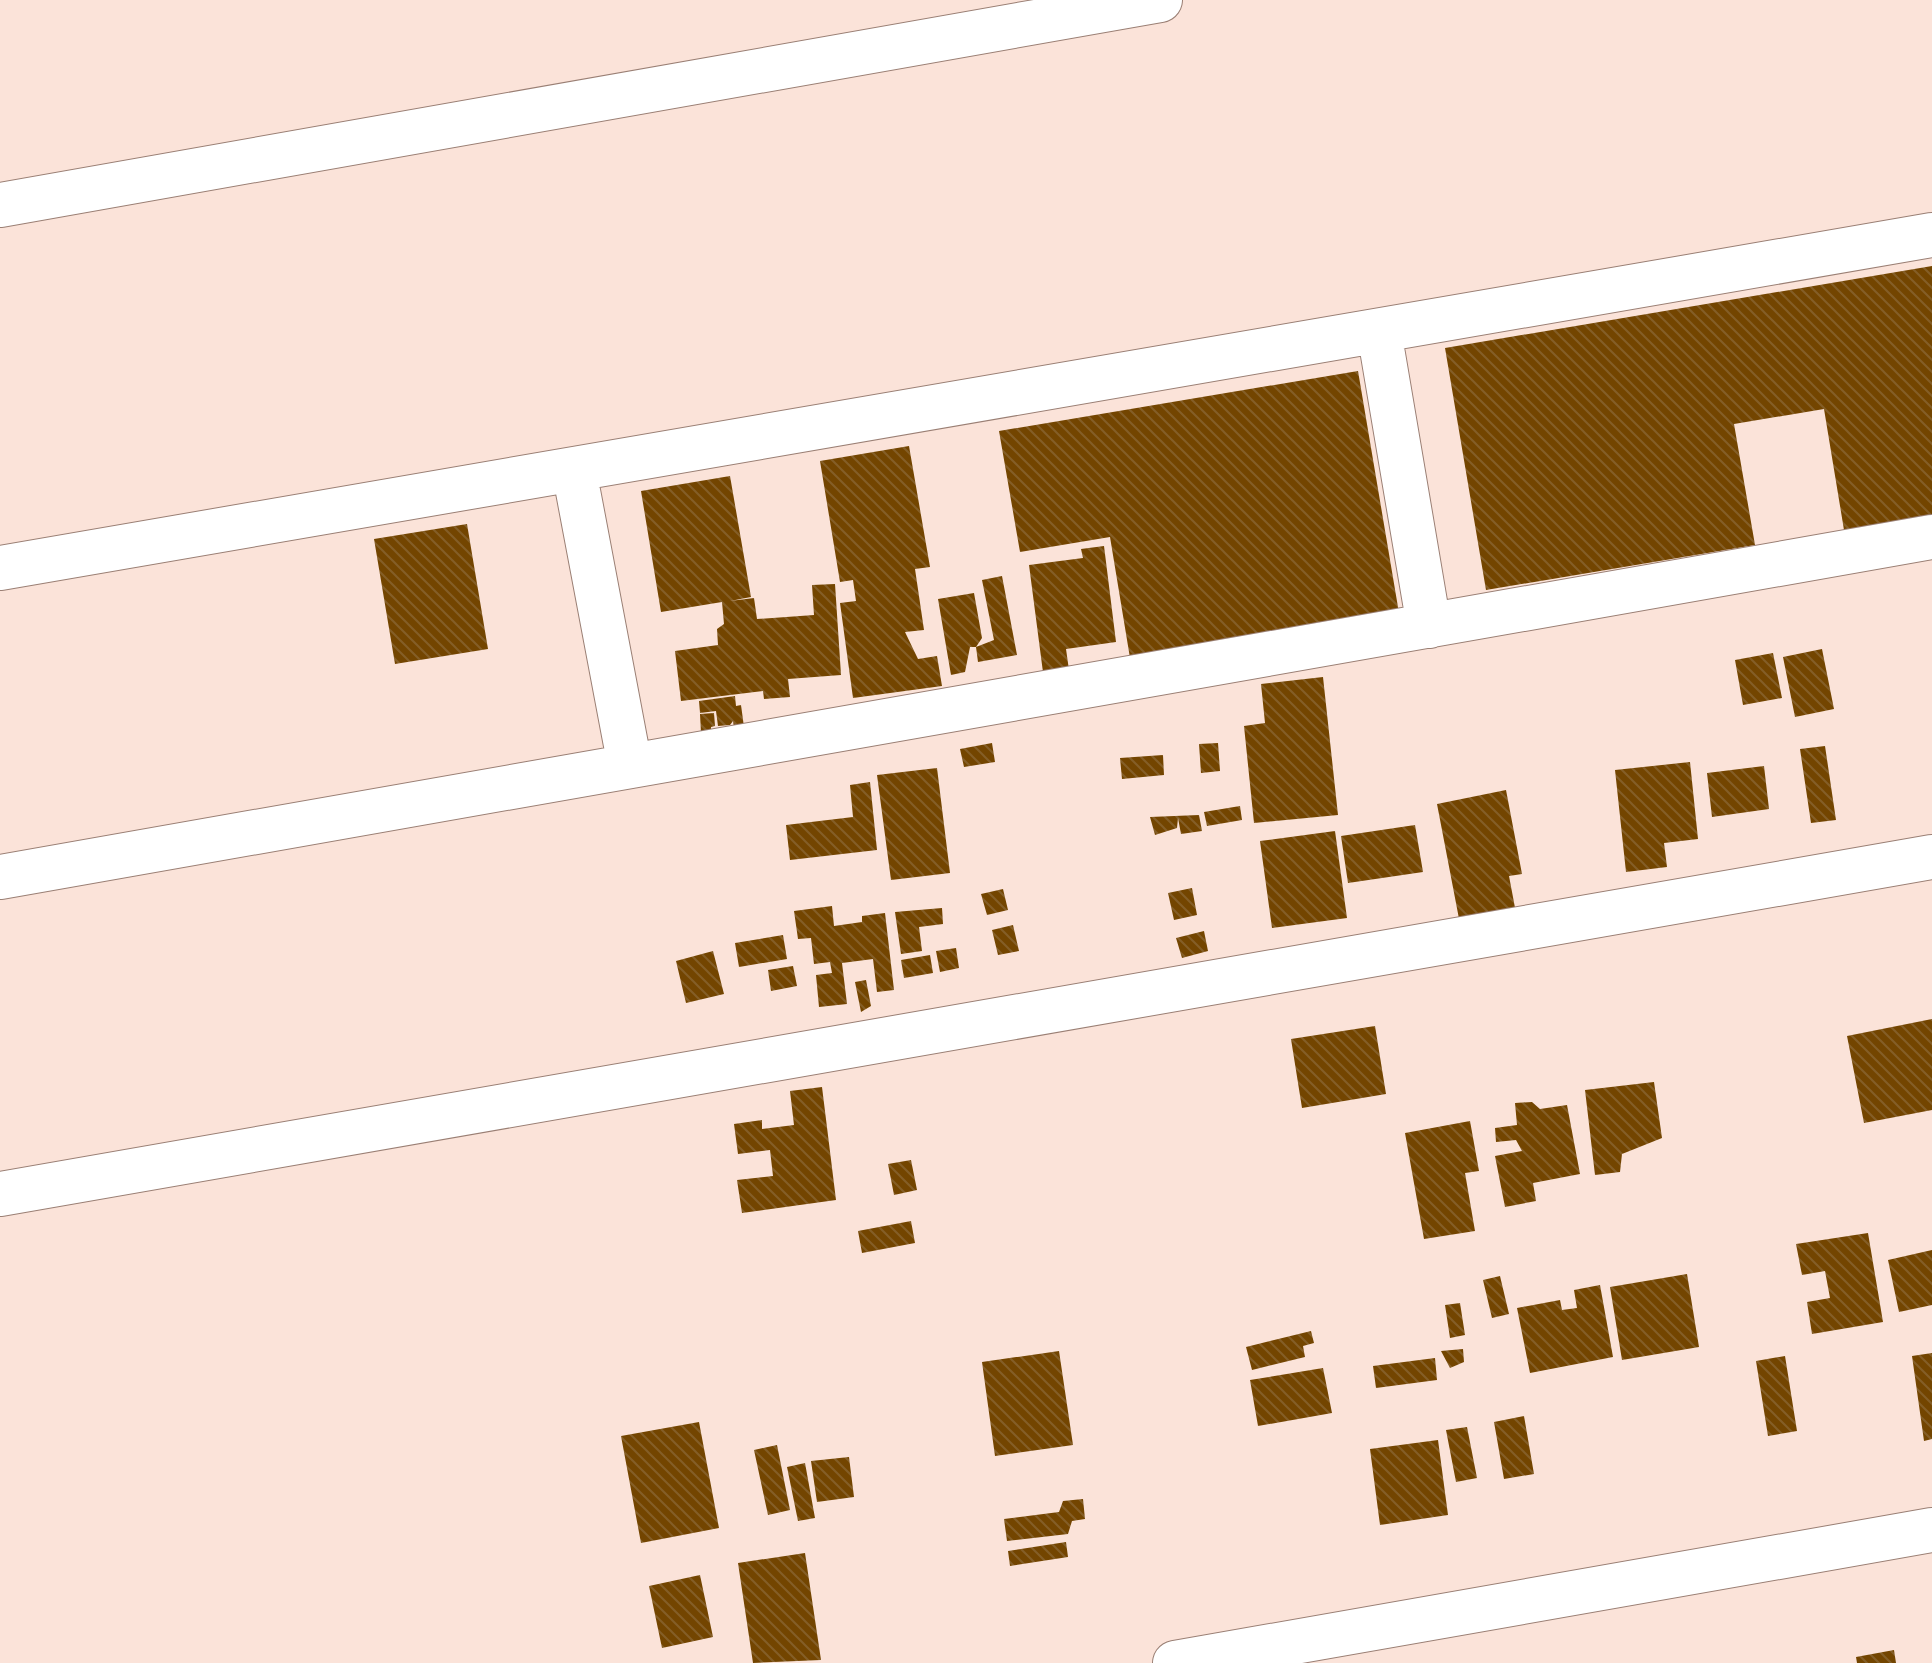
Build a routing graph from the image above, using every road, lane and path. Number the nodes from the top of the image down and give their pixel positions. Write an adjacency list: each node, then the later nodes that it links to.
1 (1160, 0): 2 (street)
2 (0, 205)
3 (1932, 235): 4 (street)
4 (1379, 331): 5 (street); 8 (street)
5 (574, 470): 7 (street); 9 (street)
6 (1932, 537): 8 (street)
7 (0, 568)
8 (1429, 626): 9 (street)
9 (630, 766): 11 (street)
10 (1932, 857): 12 (street)
11 (0, 877)
12 (0, 1194)
13 (1932, 1530): 14 (street)
14 (1175, 1663)

